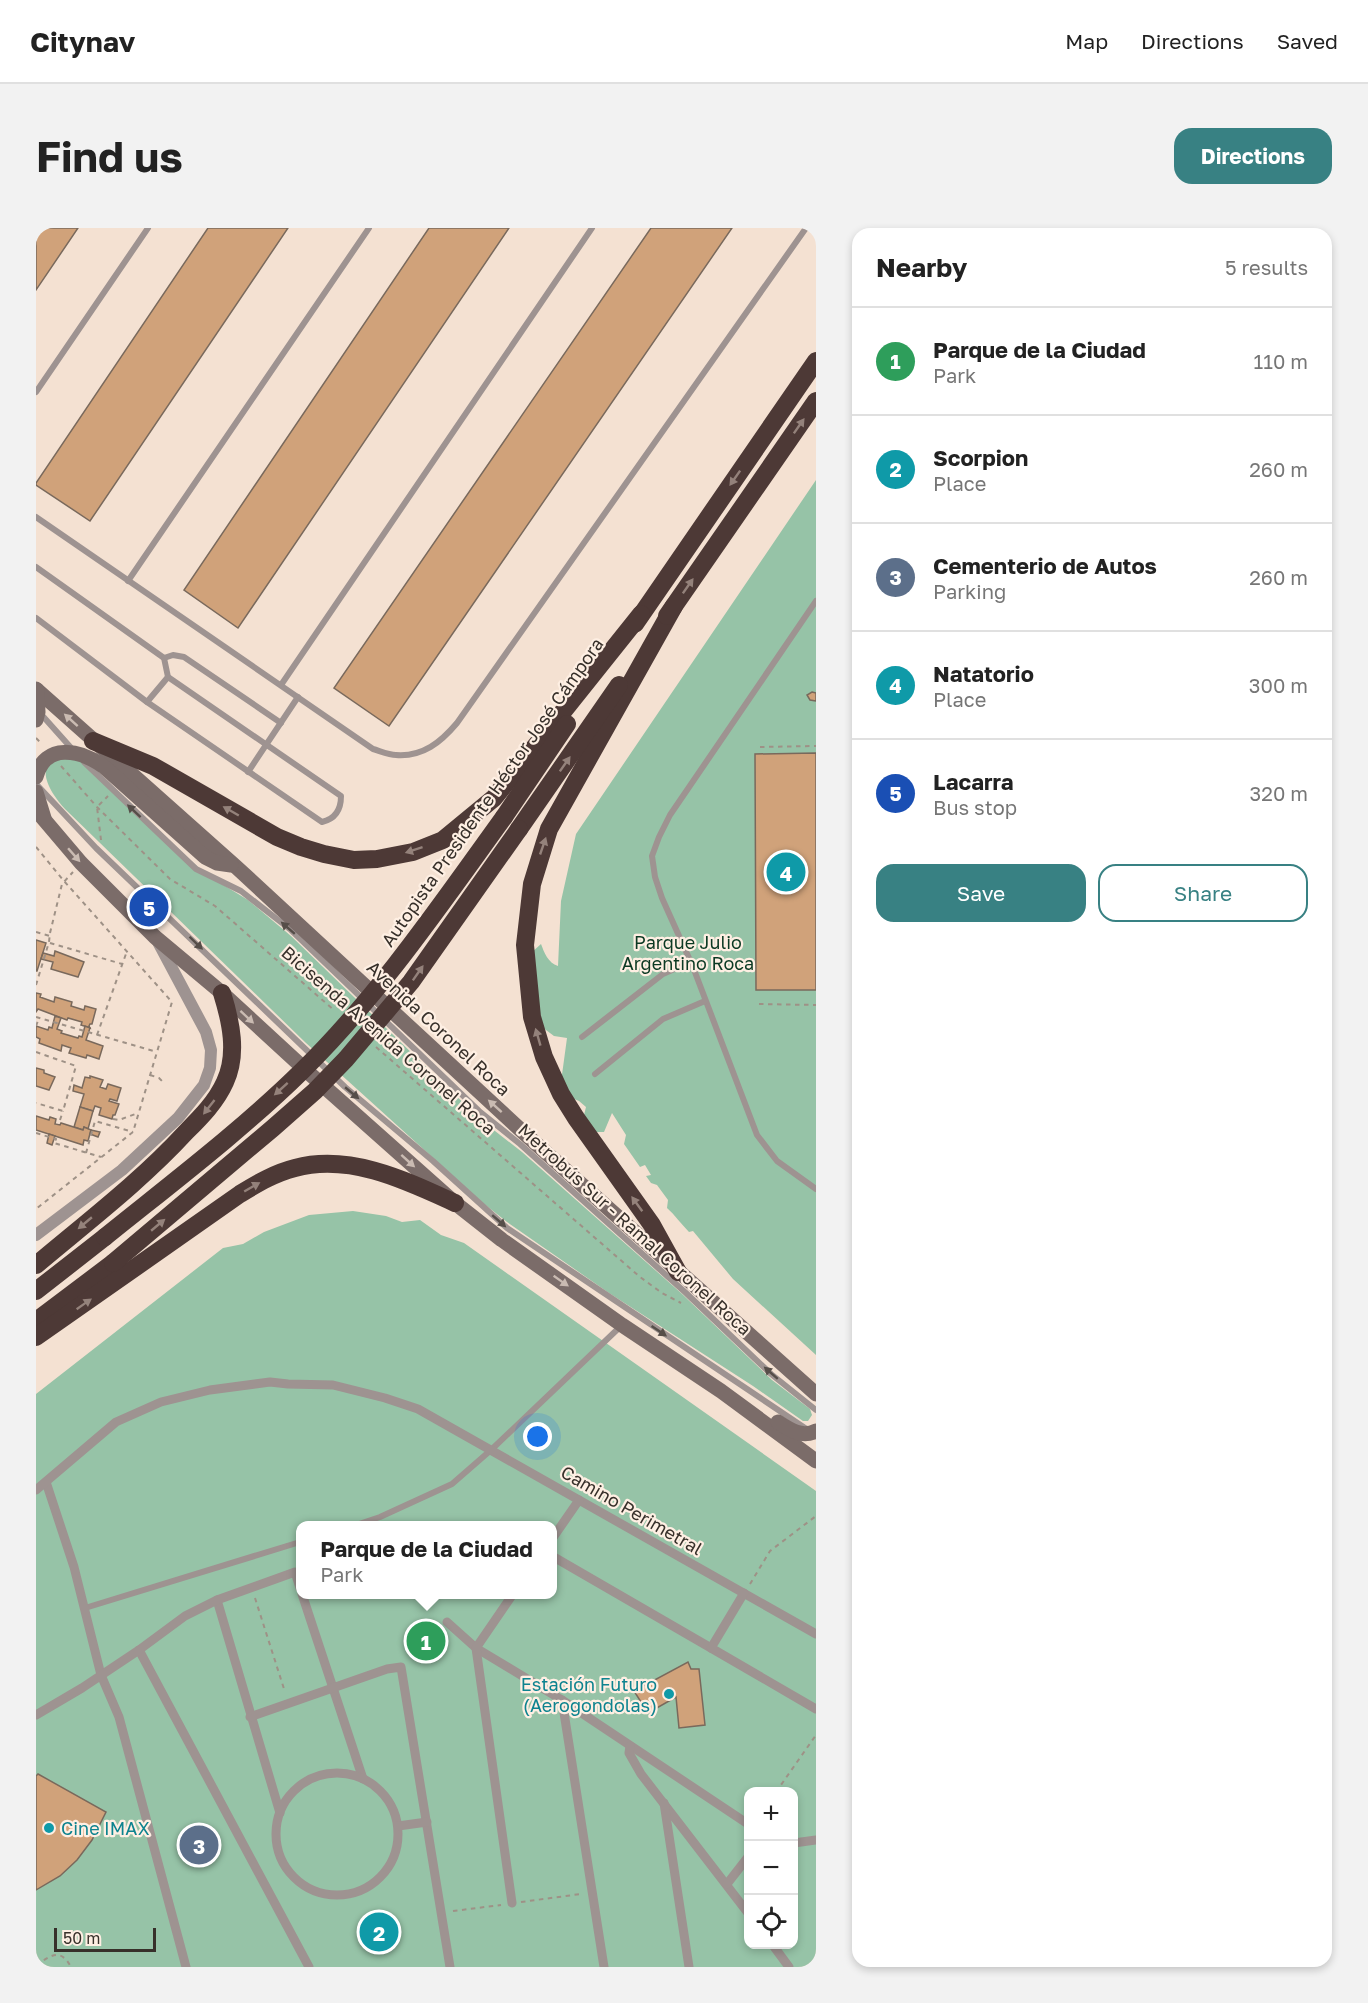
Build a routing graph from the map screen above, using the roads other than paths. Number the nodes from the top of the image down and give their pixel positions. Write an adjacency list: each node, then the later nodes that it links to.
1 (148, 228): 6 (lane)
2 (369, 228): 10 (lane)
3 (592, 228): 18 (lane)
4 (806, 228): 20 (lane)
5 (816, 361): 14 (highway, Autopista Presidente Héctor José Cámpora, one-way to 14)
6 (36, 392)
7 (816, 402): 12 (highway, one-way to 7)
8 (36, 518): 10 (lane)
9 (36, 567): 16 (lane)
10 (128, 581): 18 (lane)
11 (816, 601): 13 (lane)
12 (674, 606): 43 (highway, one-way to 12); 45 (highway, one-way to 12, bridge)
13 (813, 609): 34 (lane)
14 (641, 614): 24 (highway, one-way to 24); 44 (highway, Autopista Presidente Héctor José Cámpora, one-way to 44, bridge)
15 (36, 618): 21 (lane)
16 (164, 658): 17 (lane); 23 (lane)
17 (168, 677): 21 (lane); 25 (lane)
18 (281, 685): 20 (lane)
19 (37, 689): 22 (main road); 24 (main road, Avenida Coronel Roca, one-way to 19)
20 (298, 697): 23 (lane)
21 (147, 702): 27 (lane)
22 (37, 714): 26 (lane, Metrobús Sur - Ramal Coronel Roca)
23 (281, 723): 25 (lane)
24 (93, 741): 32 (main road, Avenida Coronel Roca)
25 (266, 745): 27 (lane); 27 (lane)
26 (74, 752): 28 (main road); 32 (main road); 50 (lane, Metrobús Sur - Ramal Coronel Roca, one-way to 26)
27 (248, 772)
28 (36, 777)
29 (36, 783): 51 (lane, one-way to 51)
30 (36, 792): 31 (main road)
31 (40, 816): 33 (main road, one-way to 33)
32 (234, 866): 43 (main road, Avenida Coronel Roca, one-way to 32)
33 (155, 936): 35 (main road); 41 (street)
34 (690, 962): 36 (lane); 37 (lane)
35 (222, 993): 40 (main road, one-way to 40); 42 (highway, one-way to 42)
36 (705, 1001): 38 (lane); 39 (lane)
37 (582, 1037)
38 (595, 1074)
39 (816, 1189)
40 (455, 1203): 46 (main road, one-way to 46); 47 (highway, one-way to 40)
41 (36, 1235)
42 (36, 1265)
43 (678, 1272): 49 (main road, Avenida Coronel Roca)
44 (36, 1291)
45 (36, 1321)
46 (622, 1325): 48 (main road); 52 (lane)
47 (36, 1337)
48 (721, 1391): 51 (main road); 53 (main road)
49 (816, 1394)
50 (816, 1410)
51 (815, 1433)
52 (491, 1450): 54 (street, Camino Perimetral); 56 (street, Camino Perimetral); 57 (lane)
53 (816, 1461)
54 (46, 1482): 55 (street, Camino Perimetral); 66 (street)
55 (36, 1491)
56 (579, 1500): 58 (street); 62 (street, Camino Perimetral)
57 (368, 1521)
58 (557, 1532)
59 (296, 1543): 66 (lane)
60 (557, 1559): 70 (street)
61 (296, 1575): 65 (street)
62 (744, 1593): 68 (street, Camino Perimetral); 70 (street)
63 (304, 1599): 73 (street)
64 (510, 1599): 69 (street)
65 (217, 1600): 71 (street); 77 (street)
66 (85, 1608): 72 (street)
67 (447, 1622): 69 (street)
68 (816, 1634)
69 (476, 1648): 74 (street); 89 (street)
70 (711, 1648): 75 (street)
71 (139, 1650): 72 (street); 93 (street)
72 (101, 1675): 76 (street); 92 (street)
73 (333, 1689): 77 (street); 79 (street); 83 (street)
74 (562, 1700): 78 (street); 95 (street)
75 (816, 1709)
76 (36, 1714)
77 (250, 1717): 81 (street)
78 (630, 1746): 80 (street); 82 (street)
79 (363, 1779): 81 (street); 84 (street)
80 (664, 1801): 88 (street); 96 (street)
81 (280, 1813): 84 (street)
82 (744, 1821)
83 (427, 1822): 84 (street); 94 (street)
84 (398, 1826)
85 (816, 1840): 86 (street)
86 (798, 1843)
87 (744, 1862): 88 (street)
88 (727, 1884): 90 (street)
89 (512, 1903)
90 (744, 1907)
91 (776, 1949): 97 (street)
92 (186, 1967)
93 (309, 1967)
94 (450, 1967)
95 (604, 1967)
96 (689, 1967)
97 (789, 1967)

